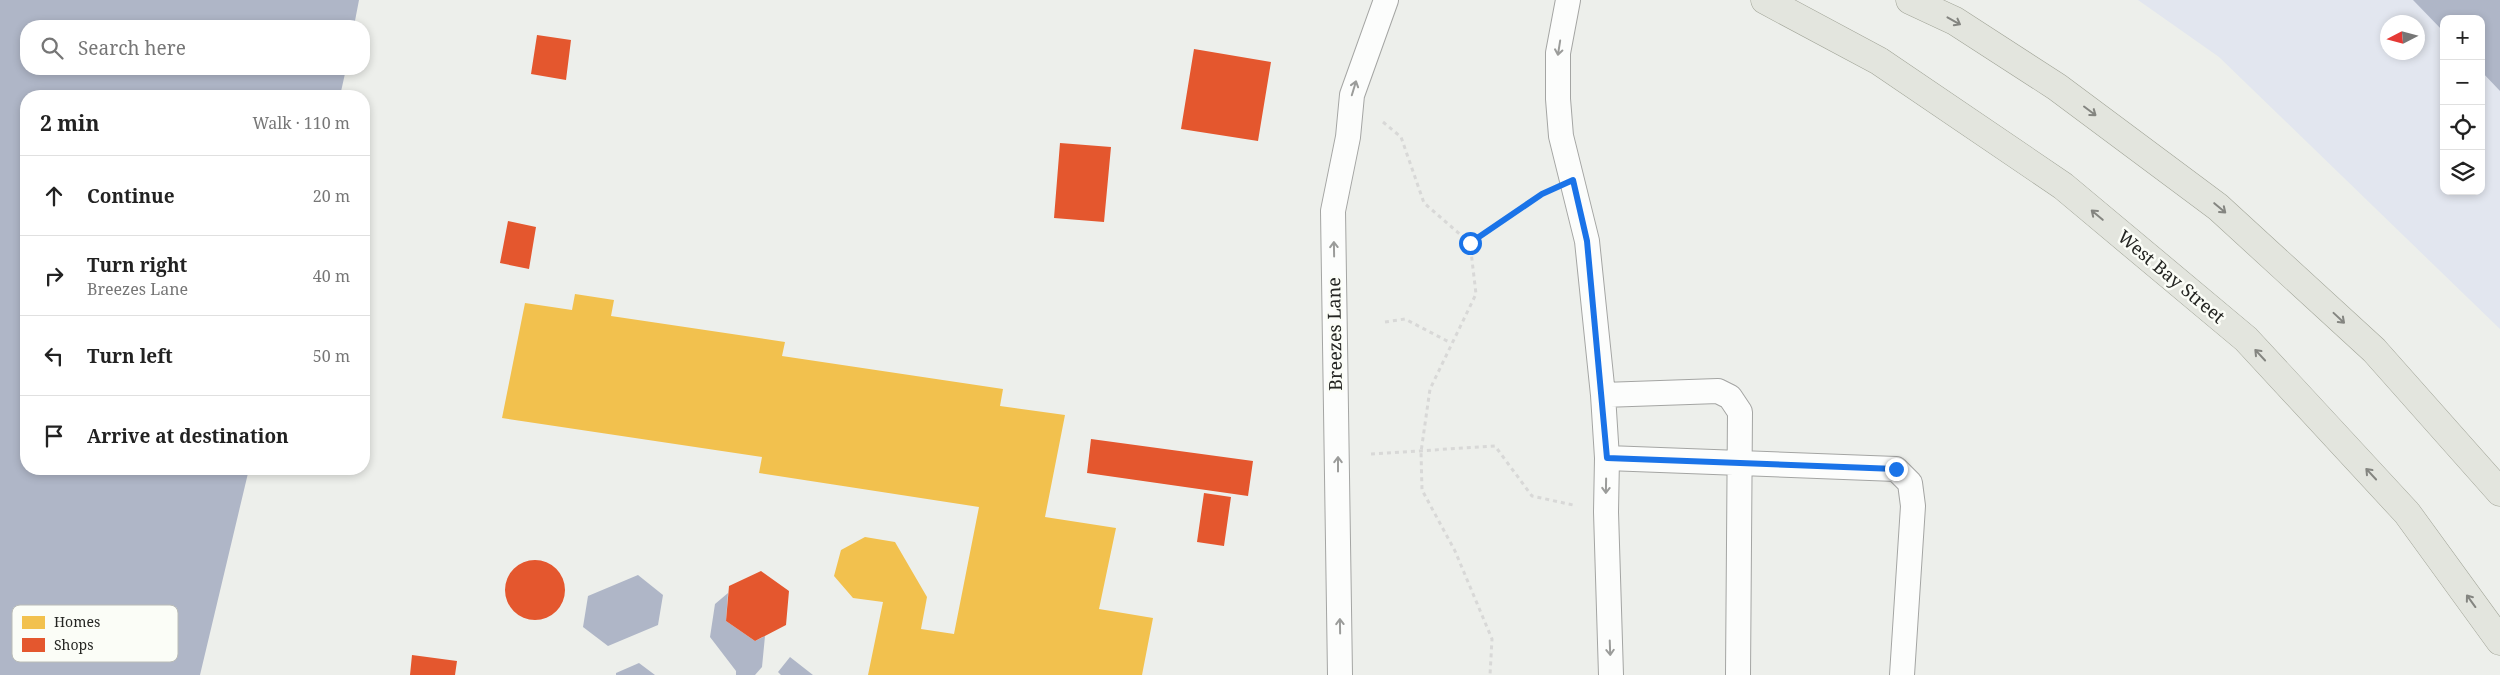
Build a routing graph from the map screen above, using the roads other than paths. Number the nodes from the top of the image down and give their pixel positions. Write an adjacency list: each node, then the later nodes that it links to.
1 (1386, 0): 10 (lane, Breezes Lane, one-way to 1)
2 (1568, 0): 5 (lane, one-way to 5)
3 (1765, 0): 9 (main road, West Bay Street, one-way to 3)
4 (1910, 0): 8 (main road, one-way to 8)
5 (1602, 395): 6 (lane); 7 (lane)
6 (1607, 458): 7 (lane); 11 (lane, one-way to 11)
7 (1740, 464): 12 (lane); 13 (lane)
8 (2500, 492)
9 (2500, 641)
10 (1340, 675)
11 (1611, 675)
12 (1738, 675)
13 (1902, 675)

